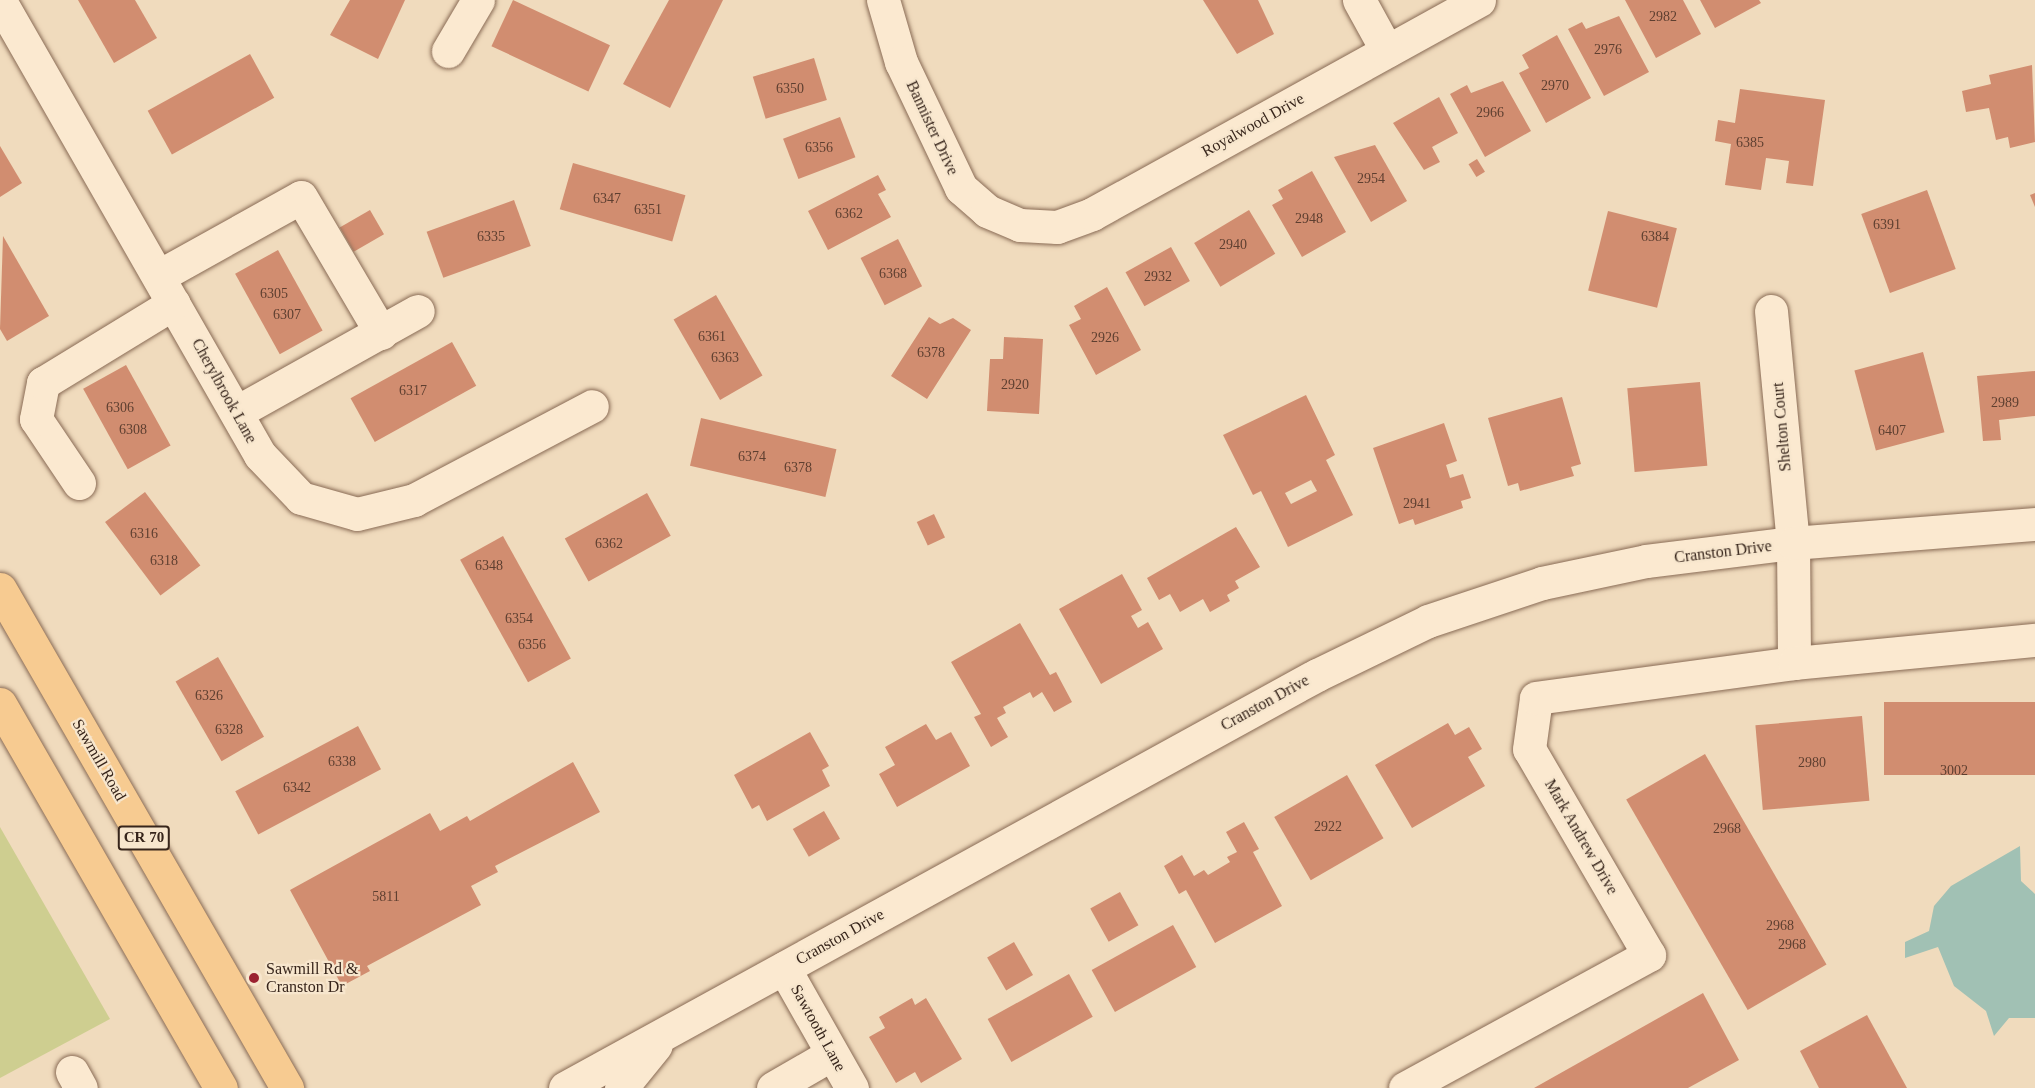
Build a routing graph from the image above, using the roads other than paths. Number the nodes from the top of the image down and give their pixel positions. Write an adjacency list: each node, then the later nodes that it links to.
1 (0, 0): 9 (street, Cherylbrook Lane)
2 (478, 0): 6 (street)
3 (883, 0): 8 (street, Bannister Drive)
4 (1359, 0): 7 (street)
5 (1479, 0): 7 (street, Royalwood Drive)
6 (448, 51)
7 (1387, 51): 8 (street, Royalwood Drive)
8 (1020, 225)
9 (166, 290): 12 (street); 14 (street, Cherylbrook Lane); 15 (street)
10 (418, 311): 12 (street)
11 (1771, 311): 17 (street, Shelton Court)
12 (381, 333): 14 (street)
13 (592, 406): 14 (street, Cherylbrook Lane)
14 (237, 412)
15 (79, 483)
16 (2035, 524): 17 (street, Cranston Drive)
17 (1793, 543): 20 (street); 22 (street, Cranston Drive)
18 (0, 589): 26 (main road, Sawmill Road / CR 70)
19 (2035, 640): 20 (street, Mark Andrew Drive)
20 (1794, 663): 31 (street, Mark Andrew Drive)
21 (0, 704): 25 (main road)
22 (784, 968): 23 (street, Cranston Drive); 24 (street, Sawtooth Lane)
23 (679, 1025): 27 (street, Cranston Drive); 28 (street)
24 (832, 1054): 29 (street); 30 (street, Sawtooth Lane)
25 (221, 1088)
26 (287, 1088)
27 (565, 1088)
28 (621, 1088)
29 (773, 1088)
30 (852, 1088)
31 (1405, 1088)

